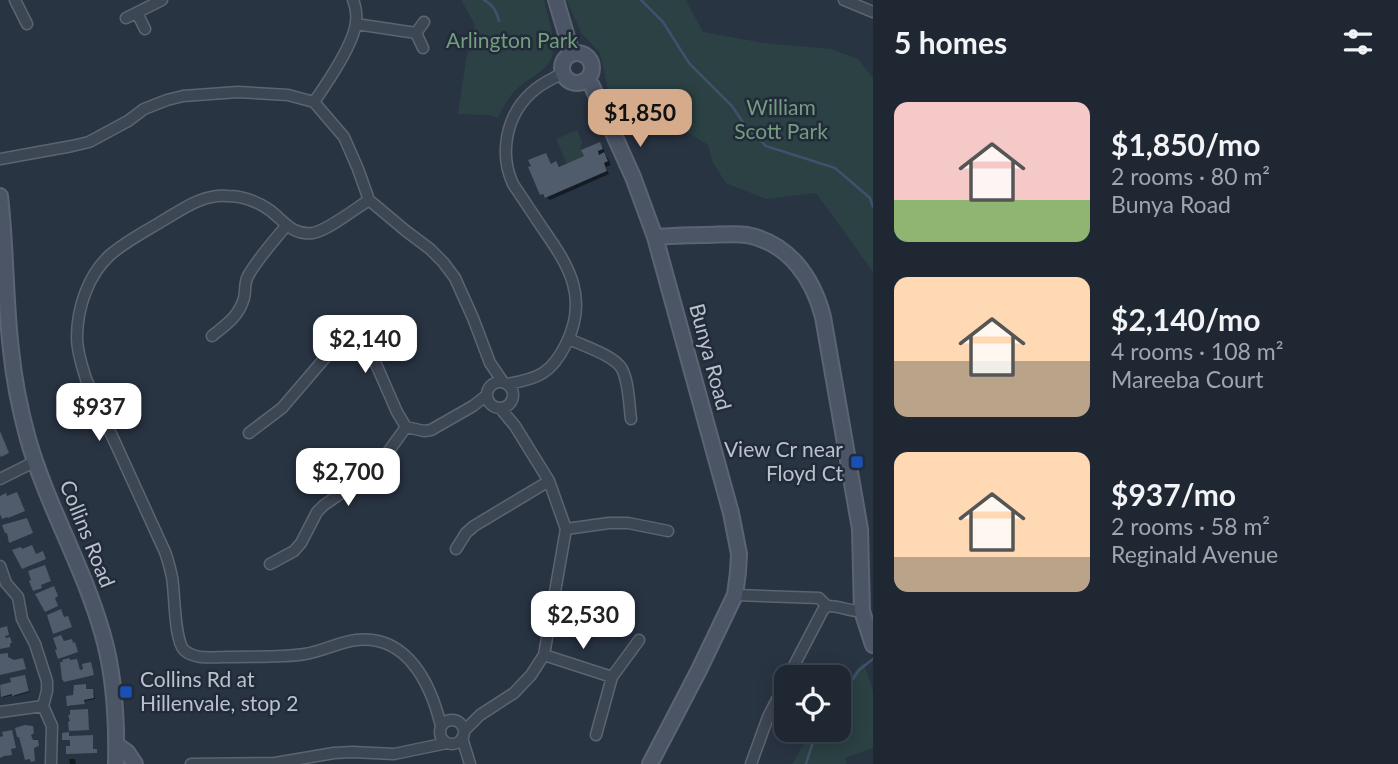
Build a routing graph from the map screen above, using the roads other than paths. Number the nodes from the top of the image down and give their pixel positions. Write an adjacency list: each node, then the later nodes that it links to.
1 (162, 0): 7 (street)
2 (353, 0): 11 (street)
3 (556, 0): 15 (street)
4 (844, 0): 6 (street)
5 (19, 1): 10 (street)
6 (873, 12)
7 (136, 13): 8 (street); 12 (street)
8 (126, 18)
9 (424, 22): 13 (street)
10 (27, 24)
11 (356, 24): 13 (street); 18 (street)
12 (145, 29)
13 (415, 33): 14 (street)
14 (423, 48)
15 (572, 54): 16 (street); 17 (street)
16 (563, 73): 17 (street); 25 (street)
17 (587, 80): 23 (street, Bunya Road)
18 (314, 102): 19 (street); 21 (street)
19 (0, 159)
20 (0, 196): 33 (street, Collins Road)
21 (369, 201): 22 (street); 26 (street)
22 (286, 226): 24 (street); 49 (street)
23 (655, 237): 41 (street, Bunya Road); 43 (street)
24 (212, 336)
25 (569, 339): 27 (street); 30 (street)
26 (489, 363): 28 (street); 29 (street)
27 (529, 381): 28 (street); 29 (street)
28 (505, 384): 29 (street); 29 (street)
29 (498, 399): 31 (street); 35 (street)
30 (631, 419)
31 (406, 427): 32 (street); 39 (street)
32 (250, 433)
33 (36, 461): 34 (street); 57 (street, Collins Road)
34 (0, 479)
35 (549, 481): 36 (street); 38 (street)
36 (566, 529): 37 (street); 46 (street)
37 (668, 531)
38 (456, 549)
39 (270, 565)
40 (0, 566): 51 (street)
41 (734, 595): 42 (street); 64 (street, Bunya Road)
42 (827, 606): 43 (street); 47 (street)
43 (862, 611): 45 (street)
44 (639, 640): 48 (street)
45 (873, 646)
46 (544, 655): 48 (street); 53 (street)
47 (794, 665)
48 (612, 677): 55 (street)
49 (436, 704): 54 (street); 56 (street)
50 (774, 705): 65 (street)
51 (43, 706): 52 (street); 60 (street)
52 (0, 712)
53 (480, 715): 54 (street); 56 (street)
54 (454, 721): 56 (street); 56 (street)
55 (596, 735)
56 (451, 736): 58 (street); 59 (street)
57 (117, 745): 61 (street, Collins Road); 62 (street)
58 (382, 759): 63 (street)
59 (470, 763)
60 (51, 764)
61 (117, 764)
62 (135, 764)
63 (191, 764)
64 (650, 764)
65 (751, 764)

